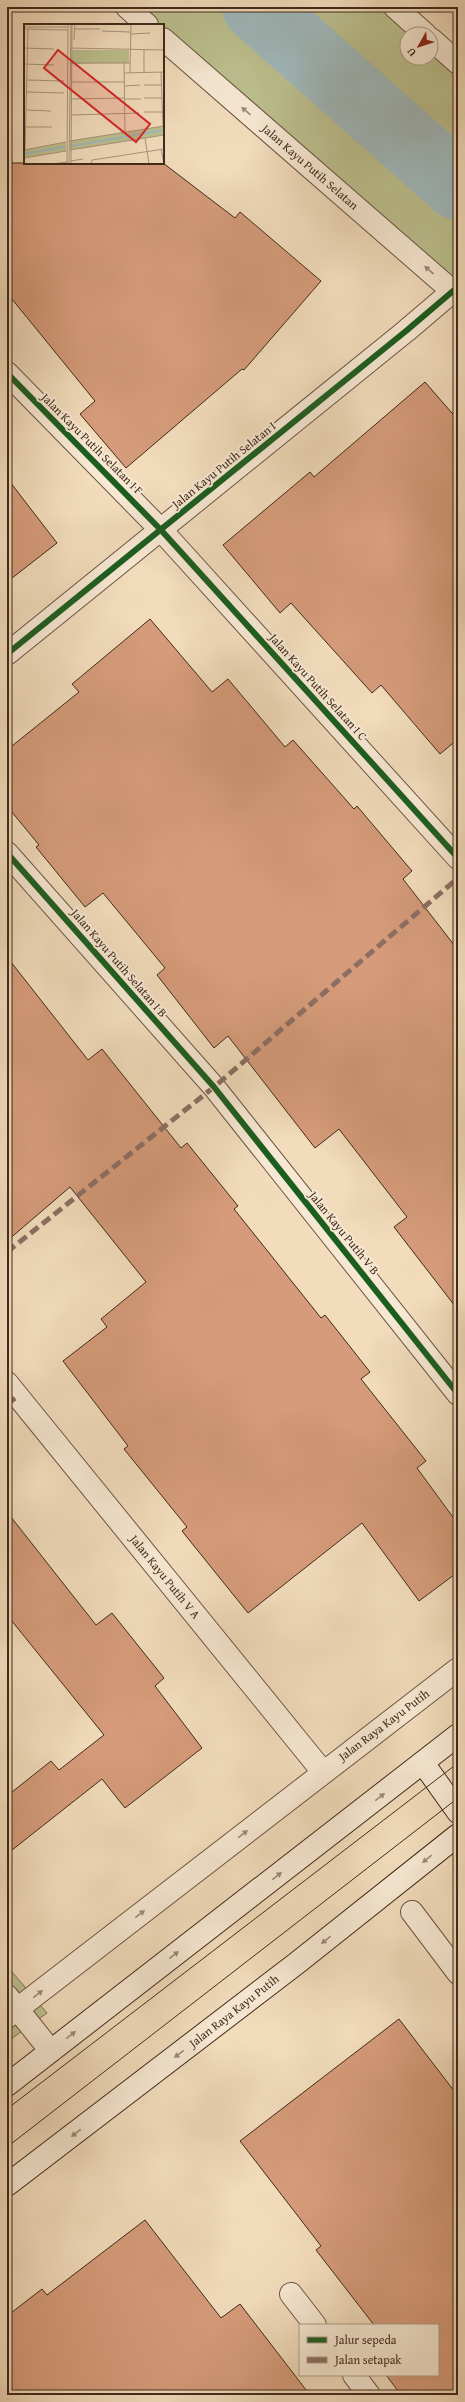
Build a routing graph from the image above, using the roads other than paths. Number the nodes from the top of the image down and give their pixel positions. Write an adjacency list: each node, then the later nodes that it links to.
1 (127, 7): 3 (street)
2 (395, 7): 4 (street)
3 (146, 24)
4 (416, 26)
5 (164, 40): 8 (street, Jalan Kayu Putih Selatan, one-way to 5)
6 (439, 46): 7 (street)
7 (458, 63)
8 (455, 293): 10 (street, Jalan Kayu Putih Selatan I)
9 (7, 373): 10 (street, Jalan Kayu Putih Selatan I F)
10 (161, 530): 11 (street, Jalan Kayu Putih Selatan I); 13 (street, Jalan Kayu Putih Selatan I C)
11 (7, 654)
12 (7, 853): 14 (street, Jalan Kayu Putih Selatan I B)
13 (458, 858)
14 (214, 1087): 16 (street, Jalan Kayu Putih V B)
15 (7, 1383): 20 (street, Jalan Kayu Putih V A)
16 (458, 1394)
17 (458, 1669): 20 (street, Jalan Raya Kayu Putih)
18 (458, 1735): 19 (street)
19 (423, 1763): 21 (street); 26 (street, one-way to 19)
20 (323, 1772): 25 (street, Jalan Raya Kayu Putih, one-way to 20)
21 (458, 1812)
22 (458, 1835): 28 (street, Jalan Raya Kayu Putih, one-way to 28)
23 (412, 1912): 24 (street)
24 (458, 1973)
25 (10, 2008): 26 (street)
26 (50, 2050): 27 (street)
27 (7, 2085)
28 (7, 2185)
29 (291, 2294): 30 (street)
30 (314, 2324)
31 (355, 2376): 32 (street)
32 (369, 2395)

